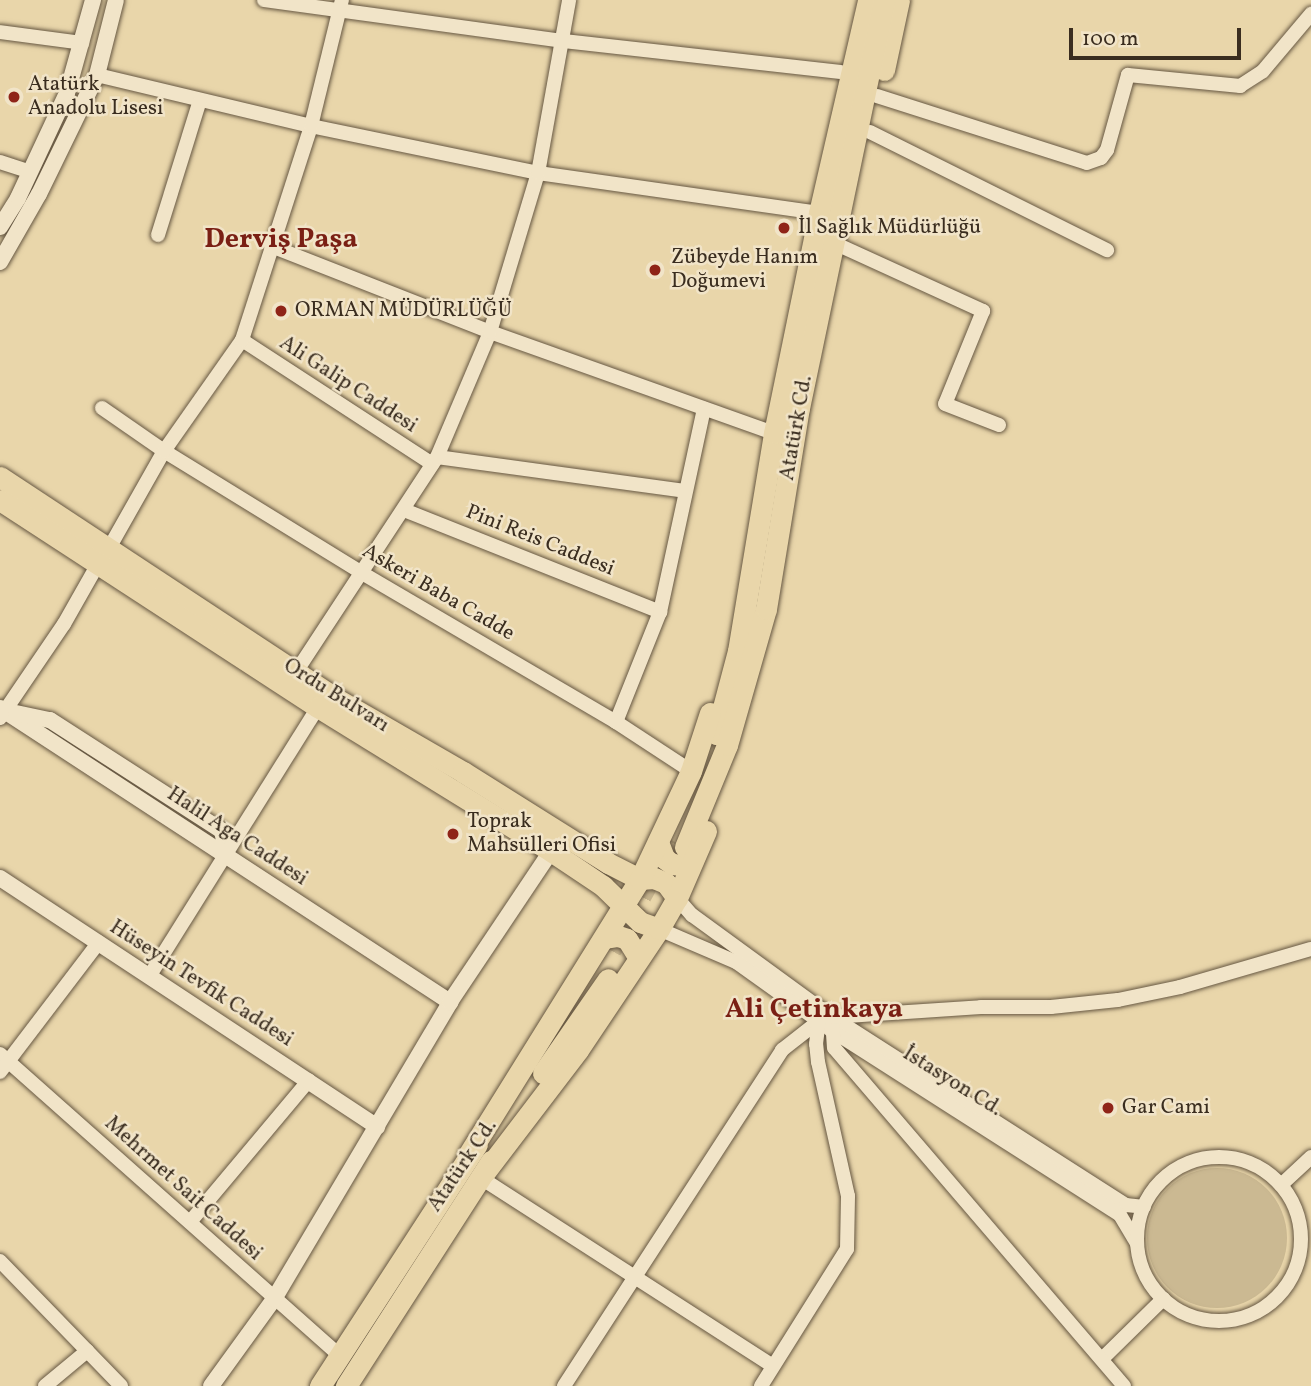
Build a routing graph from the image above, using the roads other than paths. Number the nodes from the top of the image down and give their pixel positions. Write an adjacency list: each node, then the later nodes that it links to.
1 (93, 0): 15 (street)
2 (116, 0): 17 (street)
3 (264, 0): 10 (street)
4 (569, 0): 14 (street)
5 (856, 0): 16 (main road)
6 (868, 0): 25 (main road, Atatürk Cd.)
7 (884, 0): 28 (main road, Atatürk Cd.)
8 (899, 0): 13 (main road)
9 (907, 0): 13 (main road)
10 (341, 6): 14 (street); 20 (street)
11 (1311, 14): 18 (street)
12 (0, 32): 15 (street)
13 (893, 32): 18 (main road)
14 (564, 41): 16 (street); 24 (street)
15 (82, 43): 23 (street)
16 (840, 72): 25 (main road)
17 (97, 75): 19 (street); 31 (street)
18 (877, 96): 21 (main road)
19 (200, 100): 20 (street); 27 (street)
20 (311, 126): 24 (street); 29 (street)
21 (870, 132): 28 (main road); 30 (street)
22 (0, 163): 23 (street)
23 (30, 172): 26 (street)
24 (538, 173): 25 (street); 32 (street)
25 (819, 213): 37 (main road, Atatürk Cd.)
26 (0, 227)
27 (158, 235)
28 (834, 243): 36 (street); 53 (main road, Atatürk Cd.)
29 (271, 246): 32 (street); 33 (street)
30 (1107, 250)
31 (0, 262)
32 (490, 332): 35 (street); 39 (street)
33 (242, 340): 38 (street); 39 (street, Ali Galip Caddesi)
34 (102, 408): 38 (street, Askeri Baba Cadde)
35 (704, 409): 37 (street); 41 (street)
36 (999, 425)
37 (774, 433): 46 (main road, Atatürk Cd.)
38 (164, 451): 44 (street); 45 (street, Askeri Baba Cadde)
39 (434, 461): 41 (street); 43 (street)
40 (0, 477): 44 (main road, Ordu Bulvarı)
41 (685, 491): 47 (street)
42 (0, 500): 44 (main road, Ordu Bulvarı)
43 (404, 510): 45 (street); 47 (street, Pini Reis Caddesi)
44 (103, 557): 48 (main road, Ordu Bulvarı); 49 (main road, Ordu Bulvarı); 50 (street)
45 (362, 573): 48 (street); 51 (street, Askeri Baba Cadde)
46 (746, 597): 52 (main road); 53 (main road, Atatürk Cd.)
47 (660, 611): 51 (street)
48 (296, 672): 57 (main road, Ordu Bulvarı)
49 (318, 707): 54 (main road, Ordu Bulvarı); 55 (street)
50 (2, 712): 55 (street, Halil Aga Caddesi)
51 (616, 722): 52 (street, Askeri Baba Cadde)
52 (691, 771): 53 (main road)
53 (677, 848): 57 (main road); 58 (main road)
54 (551, 851): 59 (main road, Ordu Bulvarı); 65 (street)
55 (227, 855): 64 (street); 65 (street, Halil Aga Caddesi)
56 (0, 878): 61 (street, Hüseyin Tevfik Caddesi)
57 (640, 879): 58 (main road, Ordu Bulvarı); 59 (main road)
58 (677, 898): 60 (main road); 66 (street, İstasyon Cd.)
59 (624, 907): 60 (main road, Ordu Bulvarı); 63 (main road)
60 (659, 929): 63 (main road); 66 (street, İstasyon Cd.)
61 (99, 942): 64 (street, Hüseyin Tevfik Caddesi); 67 (street)
62 (1311, 949): 66 (street)
63 (619, 951): 71 (main road, Atatürk Cd.); 81 (main road, Atatürk Cd.)
64 (150, 975): 68 (street, Hüseyin Tevfik Caddesi)
65 (450, 1002): 69 (street)
66 (827, 1023): 73 (street, İstasyon Cd.); 75 (street, İstasyon Cd.); 77 (street); 82 (street); 83 (street)
67 (3, 1063): 74 (street, Mehrmet Sait Caddesi)
68 (309, 1080): 69 (street, Hüseyin Tevfik Caddesi); 74 (street)
69 (377, 1126): 78 (street)
70 (1311, 1157): 72 (street)
71 (483, 1175): 77 (street); 88 (main road, Atatürk Cd.)
72 (1281, 1185): 73 (street); 79 (street)
73 (1143, 1207): 75 (street)
74 (190, 1222): 78 (street, Mehrmet Sait Caddesi)
75 (1137, 1243): 79 (street)
76 (0, 1261): 80 (street)
77 (635, 1277): 83 (street); 89 (street)
78 (274, 1299): 81 (street, Mehrmet Sait Caddesi); 86 (street)
79 (1163, 1299): 82 (street)
80 (87, 1351): 84 (street); 85 (street)
81 (339, 1355): 87 (main road, Atatürk Cd.)
82 (1102, 1360): 91 (street)
83 (774, 1366): 90 (street)
84 (45, 1386)
85 (121, 1386)
86 (211, 1386)
87 (320, 1386)
88 (346, 1386)
89 (564, 1386)
90 (761, 1386)
91 (1124, 1386)

